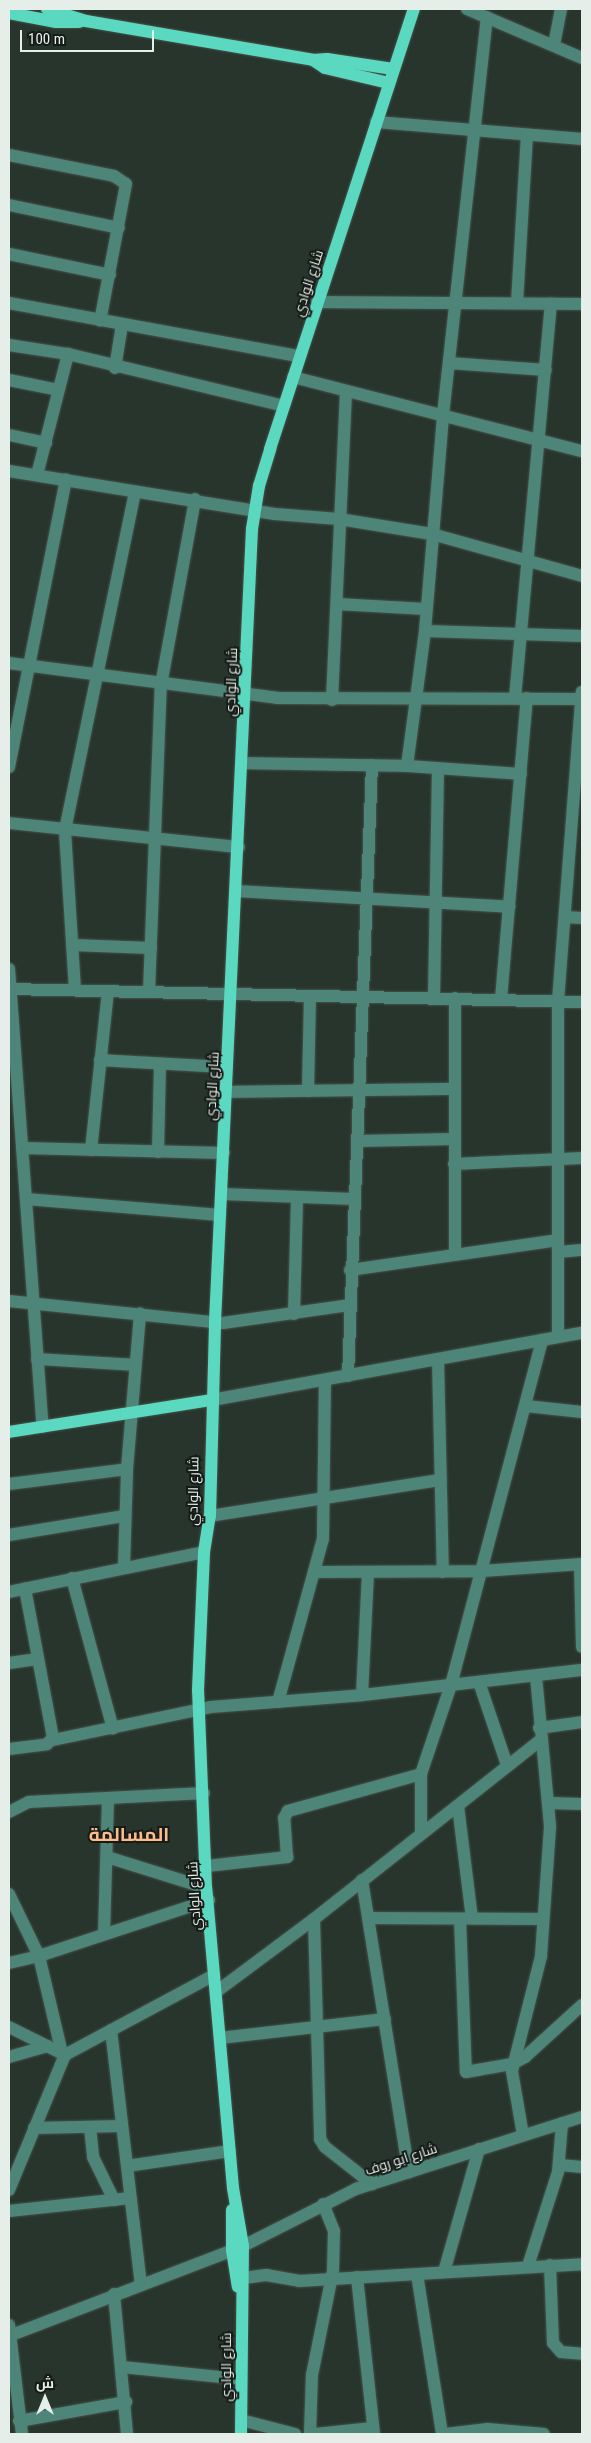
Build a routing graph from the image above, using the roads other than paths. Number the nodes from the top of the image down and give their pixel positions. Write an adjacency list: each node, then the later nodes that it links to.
1 (47, 9): 7 (main road)
2 (414, 9): 11 (main road, شارع الوادي)
3 (467, 9): 6 (street)
4 (561, 9): 8 (street)
5 (9, 13): 7 (main road)
6 (487, 17): 8 (street); 14 (street)
7 (86, 21): 10 (main road)
8 (554, 45): 9 (street)
9 (582, 58)
10 (313, 60): 11 (main road); 12 (main road)
11 (393, 69): 12 (main road, شارع الوادي)
12 (389, 83): 13 (main road, شارع الوادي)
13 (376, 122): 14 (street); 22 (main road, شارع الوادي)
14 (473, 131): 15 (street); 24 (street)
15 (527, 135): 16 (street); 25 (street)
16 (582, 139)
17 (9, 155): 19 (street)
18 (9, 205): 19 (street)
19 (119, 228): 21 (street)
20 (9, 254): 21 (street)
21 (110, 275): 28 (street)
22 (317, 302): 24 (street); 32 (main road, شارع الوادي)
23 (9, 303): 28 (street)
24 (456, 304): 25 (street); 33 (street)
25 (517, 304): 26 (street)
26 (551, 304): 27 (street); 35 (street)
27 (582, 304)
28 (100, 321): 29 (street)
29 (122, 325): 32 (street); 34 (street)
30 (9, 345): 31 (street)
31 (68, 354): 34 (street); 38 (street)
32 (300, 356): 36 (main road, شارع الوادي)
33 (449, 363): 35 (street); 41 (street)
34 (115, 368): 40 (street)
35 (546, 370): 43 (street)
36 (293, 377): 39 (street); 40 (main road, شارع الوادي)
37 (9, 380): 38 (street)
38 (58, 390): 44 (street)
39 (346, 392): 41 (street); 52 (street)
40 (284, 406): 51 (main road, شارع الوادي)
41 (443, 415): 43 (street); 53 (street)
42 (9, 436): 44 (street)
43 (541, 440): 45 (street); 54 (street)
44 (46, 444): 47 (street)
45 (582, 451)
46 (9, 471): 47 (street)
47 (38, 475): 48 (street)
48 (66, 480): 49 (street); 62 (street)
49 (135, 492): 50 (street); 63 (street)
50 (195, 499): 51 (street); 64 (street)
51 (255, 510): 52 (street); 66 (main road, شارع الوادي)
52 (339, 519): 53 (street); 56 (street)
53 (432, 534): 54 (street); 57 (street)
54 (528, 558): 55 (street); 59 (street)
55 (582, 576)
56 (337, 604): 57 (street); 69 (street)
57 (426, 609): 58 (street)
58 (424, 631): 59 (street); 70 (street)
59 (521, 634): 60 (street); 67 (street)
60 (582, 636)
61 (9, 663): 62 (street)
62 (29, 666): 63 (street); 75 (street)
63 (96, 676): 64 (street); 79 (street)
64 (161, 685): 66 (street); 80 (street)
65 (582, 692): 68 (street)
66 (245, 695): 69 (street); 71 (main road, شارع الوادي)
67 (521, 698): 68 (street); 70 (street); 77 (street)
68 (582, 698): 72 (street)
69 (332, 700): 70 (street)
70 (416, 700): 74 (street)
71 (243, 763): 73 (street); 81 (main road, شارع الوادي)
72 (580, 763): 82 (street)
73 (372, 765): 74 (street); 84 (street)
74 (408, 766): 76 (street)
75 (9, 767)
76 (438, 768): 77 (street); 85 (street)
77 (520, 774): 86 (street)
78 (9, 822): 79 (street)
79 (65, 830): 80 (street); 89 (street)
80 (154, 840): 81 (street); 90 (street)
81 (239, 847): 83 (main road, شارع الوادي)
82 (576, 849): 87 (street)
83 (236, 891): 84 (street); 96 (main road, شارع الوادي)
84 (366, 899): 85 (street); 98 (street)
85 (435, 902): 86 (street); 99 (street)
86 (510, 907): 101 (street)
87 (565, 917): 88 (street); 102 (street)
88 (582, 918)
89 (72, 945): 90 (street); 93 (street)
90 (151, 948): 95 (street)
91 (9, 969): 92 (street)
92 (9, 989): 93 (street); 104 (street)
93 (75, 990): 94 (street)
94 (108, 991): 95 (street); 105 (street)
95 (149, 992): 96 (street)
96 (232, 993): 97 (street); 107 (main road, شارع الوادي)
97 (310, 996): 98 (street); 110 (street)
98 (364, 997): 99 (street); 109 (street)
99 (434, 998): 100 (street)
100 (455, 998): 101 (street); 108 (street)
101 (501, 999): 102 (street)
102 (558, 1001): 103 (street); 120 (street)
103 (582, 1002)
104 (11, 1044): 112 (street)
105 (100, 1060): 106 (street); 117 (street)
106 (160, 1064): 107 (street); 118 (street)
107 (227, 1066): 111 (main road, شارع الوادي)
108 (455, 1089): 109 (street); 114 (street)
109 (360, 1090): 110 (street); 115 (street)
110 (308, 1091): 111 (street)
111 (226, 1092): 119 (main road, شارع الوادي)
112 (14, 1107): 113 (street)
113 (15, 1130): 116 (street)
114 (455, 1139): 115 (street); 122 (street)
115 (357, 1141): 126 (street)
116 (22, 1148): 117 (street); 124 (street)
117 (91, 1150): 118 (street)
118 (158, 1152): 119 (street)
119 (224, 1153): 123 (main road, شارع الوادي)
120 (560, 1158): 121 (street); 122 (street); 128 (street)
121 (582, 1158)
122 (454, 1164): 130 (street)
123 (222, 1194): 125 (street); 127 (main road, شارع الوادي)
124 (26, 1199): 127 (street); 133 (street)
125 (297, 1199): 126 (street); 136 (street)
126 (354, 1200): 131 (street)
127 (220, 1215): 137 (main road, شارع الوادي)
128 (558, 1246): 129 (street); 130 (street); 139 (street)
129 (582, 1250)
130 (455, 1254): 131 (street)
131 (350, 1270): 134 (street)
132 (9, 1301): 133 (street)
133 (33, 1303): 135 (street); 141 (street)
134 (349, 1305): 136 (street); 144 (street)
135 (140, 1314): 137 (street); 143 (street)
136 (294, 1314): 137 (street)
137 (215, 1322): 146 (main road, شارع الوادي)
138 (582, 1333): 139 (street)
139 (558, 1337): 140 (street)
140 (542, 1340): 142 (street); 147 (street)
141 (37, 1359): 143 (street); 150 (street)
142 (438, 1360): 144 (street); 153 (street)
143 (135, 1365): 149 (street)
144 (348, 1376): 145 (street)
145 (324, 1380): 146 (street); 155 (street)
146 (212, 1400): 149 (main road); 157 (main road, شارع الوادي)
147 (526, 1406): 148 (street); 162 (street)
148 (582, 1412)
149 (131, 1413): 150 (main road); 152 (street)
150 (43, 1427): 151 (main road)
151 (9, 1432)
152 (126, 1469): 154 (street); 156 (street)
153 (440, 1480): 155 (street); 164 (street)
154 (9, 1484)
155 (322, 1500): 157 (street); 163 (street)
156 (124, 1516): 158 (street); 161 (street)
157 (210, 1516): 159 (main road, شارع الوادي)
158 (9, 1535)
159 (204, 1552): 161 (street); 178 (main road, شارع الوادي)
160 (581, 1564): 162 (street); 169 (street)
161 (124, 1567): 166 (street)
162 (482, 1571): 164 (street); 175 (street)
163 (315, 1572): 165 (street); 177 (street)
164 (443, 1572): 165 (street)
165 (368, 1573): 176 (street)
166 (72, 1578): 167 (street); 180 (street)
167 (24, 1589): 168 (street); 170 (street)
168 (9, 1592)
169 (582, 1647)
170 (38, 1659): 171 (street); 182 (street)
171 (9, 1663)
172 (582, 1670): 173 (street)
173 (536, 1677): 174 (street); 181 (street)
174 (479, 1682): 175 (street); 184 (street)
175 (451, 1685): 176 (street); 185 (street)
176 (362, 1695): 177 (street)
177 (278, 1702): 178 (street)
178 (198, 1709): 180 (street); 186 (main road, شارع الوادي)
179 (582, 1722): 181 (street)
180 (113, 1729): 182 (street)
181 (540, 1733): 184 (street); 188 (street)
182 (53, 1740): 183 (street)
183 (9, 1749)
184 (508, 1766): 190 (street)
185 (421, 1774): 192 (street); 194 (street)
186 (204, 1793): 187 (street); 194 (main road, شارع الوادي)
187 (108, 1799): 191 (street); 193 (street)
188 (550, 1803): 189 (street); 201 (street)
189 (582, 1804)
190 (458, 1806): 192 (street); 200 (street)
191 (9, 1812)
192 (421, 1832): 195 (street)
193 (107, 1856): 197 (street); 202 (street)
194 (207, 1866): 197 (main road, شارع الوادي)
195 (362, 1880): 198 (street); 199 (street)
196 (9, 1894): 203 (street)
197 (207, 1894): 202 (street); 205 (main road, شارع الوادي)
198 (368, 1918): 200 (street); 208 (street)
199 (314, 1919): 206 (street); 210 (street)
200 (466, 1919): 201 (street); 216 (street)
201 (543, 1919): 216 (street)
202 (104, 1934): 203 (street)
203 (39, 1956): 204 (street); 214 (street)
204 (9, 1963)
205 (214, 1975): 206 (main road, شارع الوادي); 211 (street)
206 (216, 1992): 212 (main road, شارع الوادي)
207 (582, 2005): 216 (street)
208 (384, 2019): 210 (street); 228 (street)
209 (9, 2027): 213 (street)
210 (317, 2028): 212 (street); 229 (street)
211 (111, 2030): 214 (street); 219 (street)
212 (220, 2038): 224 (main road, شارع الوادي)
213 (47, 2046): 214 (street); 215 (street)
214 (63, 2054): 221 (street)
215 (9, 2057)
216 (512, 2064): 222 (street)
217 (582, 2117): 218 (street, شارع ابو روف)
218 (562, 2123): 222 (street, شارع ابو روف); 225 (street)
219 (122, 2126): 220 (street); 226 (street)
220 (90, 2127): 221 (street); 232 (street)
221 (34, 2128): 230 (street)
222 (523, 2135): 223 (street, شارع ابو روف)
223 (479, 2149): 228 (street, شارع ابو روف); 239 (street)
224 (230, 2151): 226 (street); 235 (main road, شارع الوادي)
225 (560, 2165): 227 (street); 238 (street)
226 (127, 2166): 231 (street)
227 (582, 2167)
228 (409, 2172): 229 (street, شارع ابو روف)
229 (372, 2184): 233 (street, شارع ابو روف)
230 (9, 2190)
231 (130, 2198): 232 (street); 244 (street)
232 (114, 2200): 234 (street)
233 (323, 2204): 235 (street, شارع ابو روف); 243 (street)
234 (9, 2211)
235 (237, 2248): 242 (main road); 244 (street, شارع ابو روف); 246 (main road)
236 (582, 2264): 237 (street)
237 (550, 2265): 238 (street); 248 (street)
238 (528, 2266): 239 (street)
239 (444, 2272): 240 (street)
240 (417, 2274): 241 (street); 261 (street)
241 (358, 2277): 243 (street); 254 (street)
242 (244, 2278): 243 (street); 246 (main road)
243 (333, 2278): 259 (street)
244 (141, 2285): 245 (street, شارع ابو روف)
245 (114, 2294): 247 (street, شارع ابو روف); 249 (street)
246 (241, 2299): 250 (main road, شارع الوادي)
247 (9, 2332): 253 (street)
248 (582, 2354)
249 (122, 2367): 250 (street); 251 (street)
250 (241, 2379): 252 (main road, شارع الوادي)
251 (126, 2402): 253 (street); 256 (street)
252 (241, 2420): 257 (main road, شارع الوادي); 258 (street)
253 (19, 2421): 255 (street)
254 (373, 2431): 260 (street)
255 (22, 2434)
256 (127, 2434)
257 (241, 2434)
258 (295, 2434)
259 (310, 2434)
260 (315, 2434)
261 (444, 2434): 262 (street)
262 (544, 2434)

